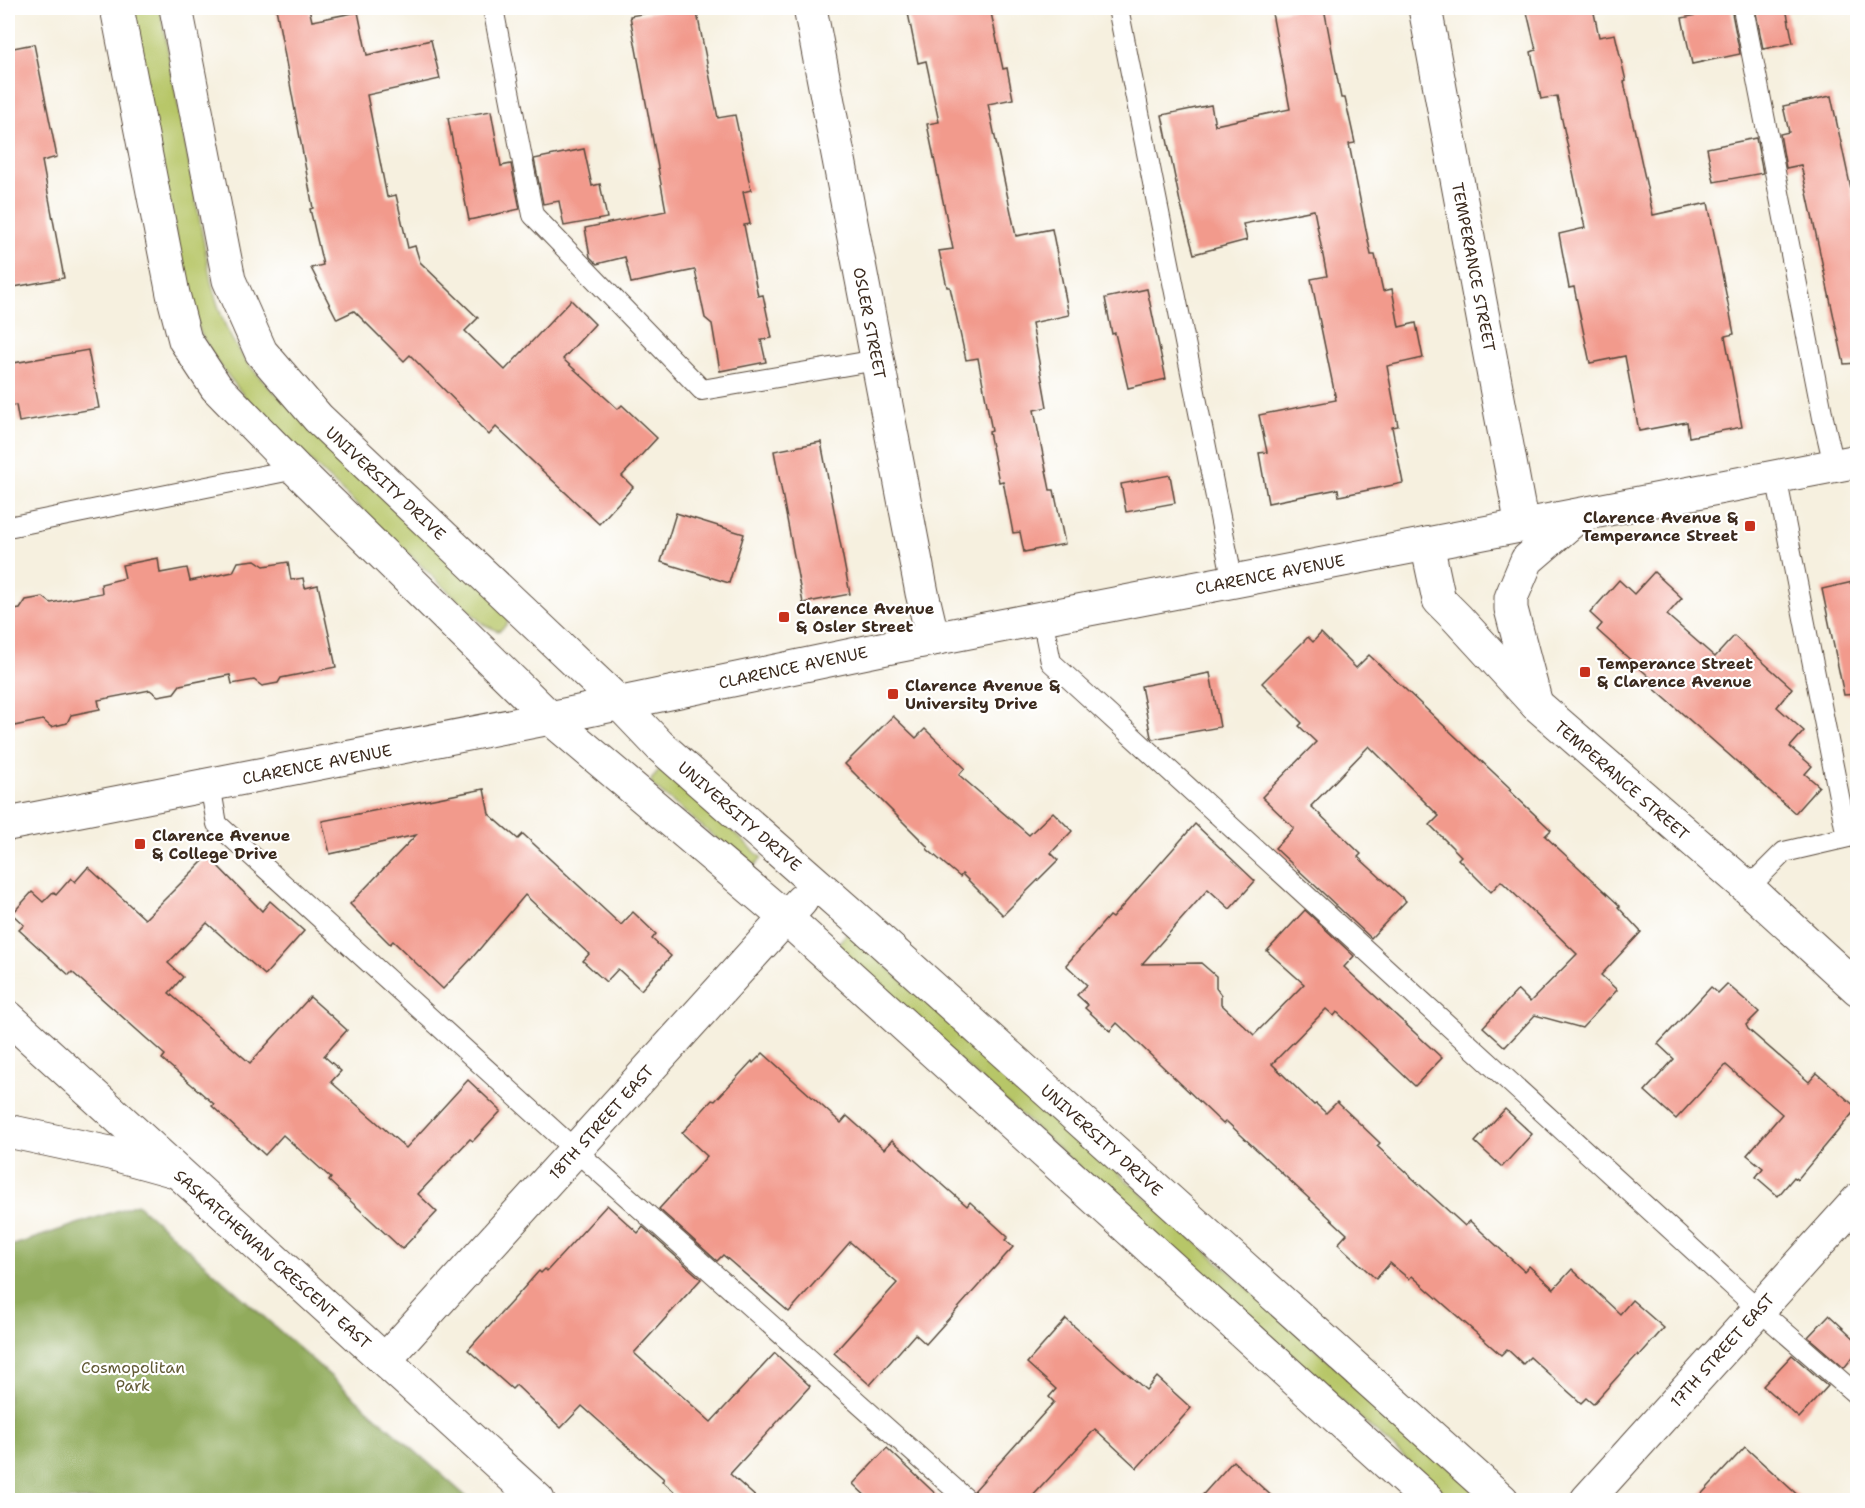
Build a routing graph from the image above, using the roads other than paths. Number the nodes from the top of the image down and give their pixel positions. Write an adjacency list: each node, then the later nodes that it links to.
1 (117, 8): 10 (street)
2 (176, 8): 19 (street, UNIVERSITY DRIVE)
3 (493, 8): 8 (lane)
4 (810, 8): 8 (street, OSLER STREET)
5 (1118, 8): 16 (lane)
6 (1425, 8): 13 (street, TEMPERANCE STREET)
7 (1743, 8): 9 (lane)
8 (877, 360): 18 (street, OSLER STREET)
9 (1846, 463): 11 (street, CLARENCE AVENUE)
10 (296, 469): 14 (lane); 21 (street)
11 (1776, 476): 12 (street, CLARENCE AVENUE); 24 (lane)
12 (1580, 514): 13 (street, CLARENCE AVENUE); 20 (street)
13 (1522, 526): 15 (street, CLARENCE AVENUE)
14 (8, 527)
15 (1427, 544): 16 (street, CLARENCE AVENUE); 20 (street, TEMPERANCE STREET)
16 (1233, 582): 17 (street, CLARENCE AVENUE)
17 (1042, 618): 18 (street, CLARENCE AVENUE); 34 (lane)
18 (933, 639): 19 (street, CLARENCE AVENUE)
19 (619, 703): 21 (street, CLARENCE AVENUE); 25 (street, UNIVERSITY DRIVE)
20 (1536, 704): 26 (street, TEMPERANCE STREET)
21 (550, 718): 22 (street, CLARENCE AVENUE); 27 (street)
22 (210, 785): 23 (street, CLARENCE AVENUE); 31 (lane)
23 (8, 824)
24 (1852, 836): 26 (lane)
25 (816, 883): 27 (street, 18TH STREET EAST); 40 (street, UNIVERSITY DRIVE)
26 (1748, 888): 28 (street, TEMPERANCE STREET)
27 (786, 918): 31 (street, 18TH STREET EAST); 39 (street)
28 (1857, 989)
29 (8, 1017): 32 (street, SASKATCHEWAN CRESCENT EAST)
30 (8, 1131): 32 (street)
31 (575, 1150): 35 (street, 18TH STREET EAST); 38 (lane)
32 (176, 1171): 35 (street, SASKATCHEWAN CRESCENT EAST)
33 (1857, 1200): 34 (street, 17TH STREET EAST)
34 (1758, 1309): 36 (lane); 41 (street, 17TH STREET EAST)
35 (385, 1360): 37 (street, SASKATCHEWAN CRESCENT EAST)
36 (1857, 1396)
37 (538, 1500)
38 (967, 1500)
39 (1428, 1500)
40 (1502, 1500)
41 (1587, 1500)

